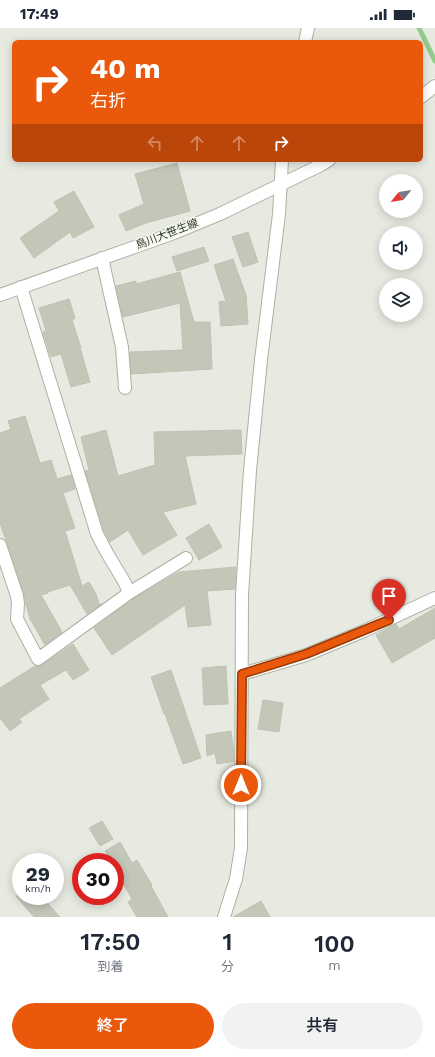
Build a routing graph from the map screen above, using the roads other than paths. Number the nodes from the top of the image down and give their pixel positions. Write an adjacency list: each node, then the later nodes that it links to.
1 (308, 28): 2 (street)
2 (305, 40)
3 (435, 86): 4 (street)
4 (423, 95)
5 (282, 162): 7 (street)
6 (325, 162): 7 (street, 鳥川大笹生線)
7 (280, 184): 8 (street, 鳥川大笹生線); 16 (street)
8 (102, 258): 9 (street, 鳥川大笹生線); 11 (street)
9 (21, 287): 10 (street, 鳥川大笹生線); 14 (street)
10 (0, 295)
11 (125, 388)
12 (0, 546): 14 (street)
13 (186, 558): 14 (street)
14 (128, 593)
15 (435, 598): 16 (street)
16 (242, 674): 17 (street)
17 (224, 917)

